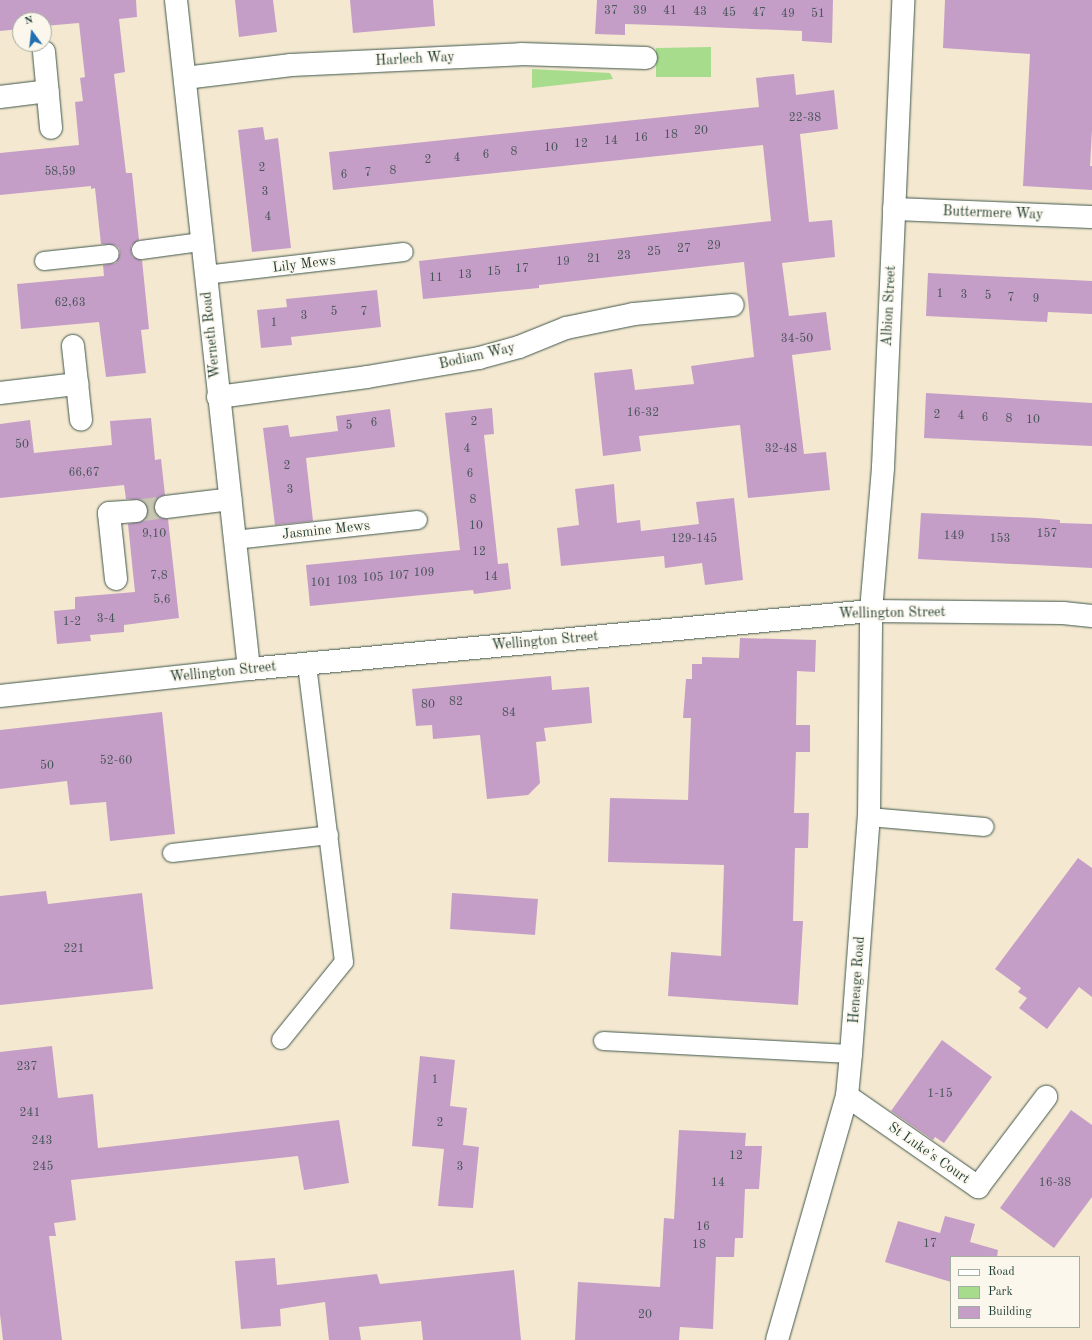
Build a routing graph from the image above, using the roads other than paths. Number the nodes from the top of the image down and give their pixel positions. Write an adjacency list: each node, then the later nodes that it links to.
1 (176, 0): 5 (street, Werneth Road)
2 (903, 0): 9 (street, Albion Street)
3 (44, 52): 6 (street)
4 (646, 58): 5 (street, Harlech Way)
5 (186, 78): 11 (street, Werneth Road)
6 (48, 91): 7 (street); 8 (street)
7 (0, 97)
8 (51, 128)
9 (894, 209): 10 (street, Buttermere Way); 29 (street, Albion Street)
10 (1092, 217)
11 (201, 242): 12 (lane); 16 (street, Werneth Road)
12 (141, 250)
13 (404, 252): 16 (lane, Lily Mews)
14 (110, 254): 15 (lane)
15 (44, 262)
16 (205, 275): 21 (street, Werneth Road)
17 (732, 305): 21 (street, Bodiam Way)
18 (73, 346): 19 (street)
19 (77, 384): 20 (street); 22 (street)
20 (0, 393)
21 (218, 397): 23 (street, Werneth Road)
22 (81, 420)
23 (231, 499): 24 (street); 27 (street, Werneth Road)
24 (166, 507)
25 (136, 511): 28 (street)
26 (418, 520): 27 (lane, Jasmine Mews)
27 (234, 540): 32 (street, Werneth Road)
28 (116, 579)
29 (871, 611): 30 (street, Wellington Street); 31 (street, Wellington Street); 34 (street, Heneage Road)
30 (1092, 616)
31 (307, 664): 32 (street, Wellington Street); 36 (lane)
32 (249, 669): 33 (street, Wellington Street)
33 (0, 696)
34 (868, 817): 35 (lane); 40 (street, Heneage Road)
35 (985, 827)
36 (329, 835): 37 (lane); 38 (lane)
37 (172, 853)
38 (280, 1040)
39 (603, 1041): 40 (lane)
40 (851, 1054): 41 (street, Heneage Road)
41 (847, 1096): 42 (street, St Luke's Court); 43 (street, Heneage Road)
42 (1046, 1097)
43 (777, 1340)

